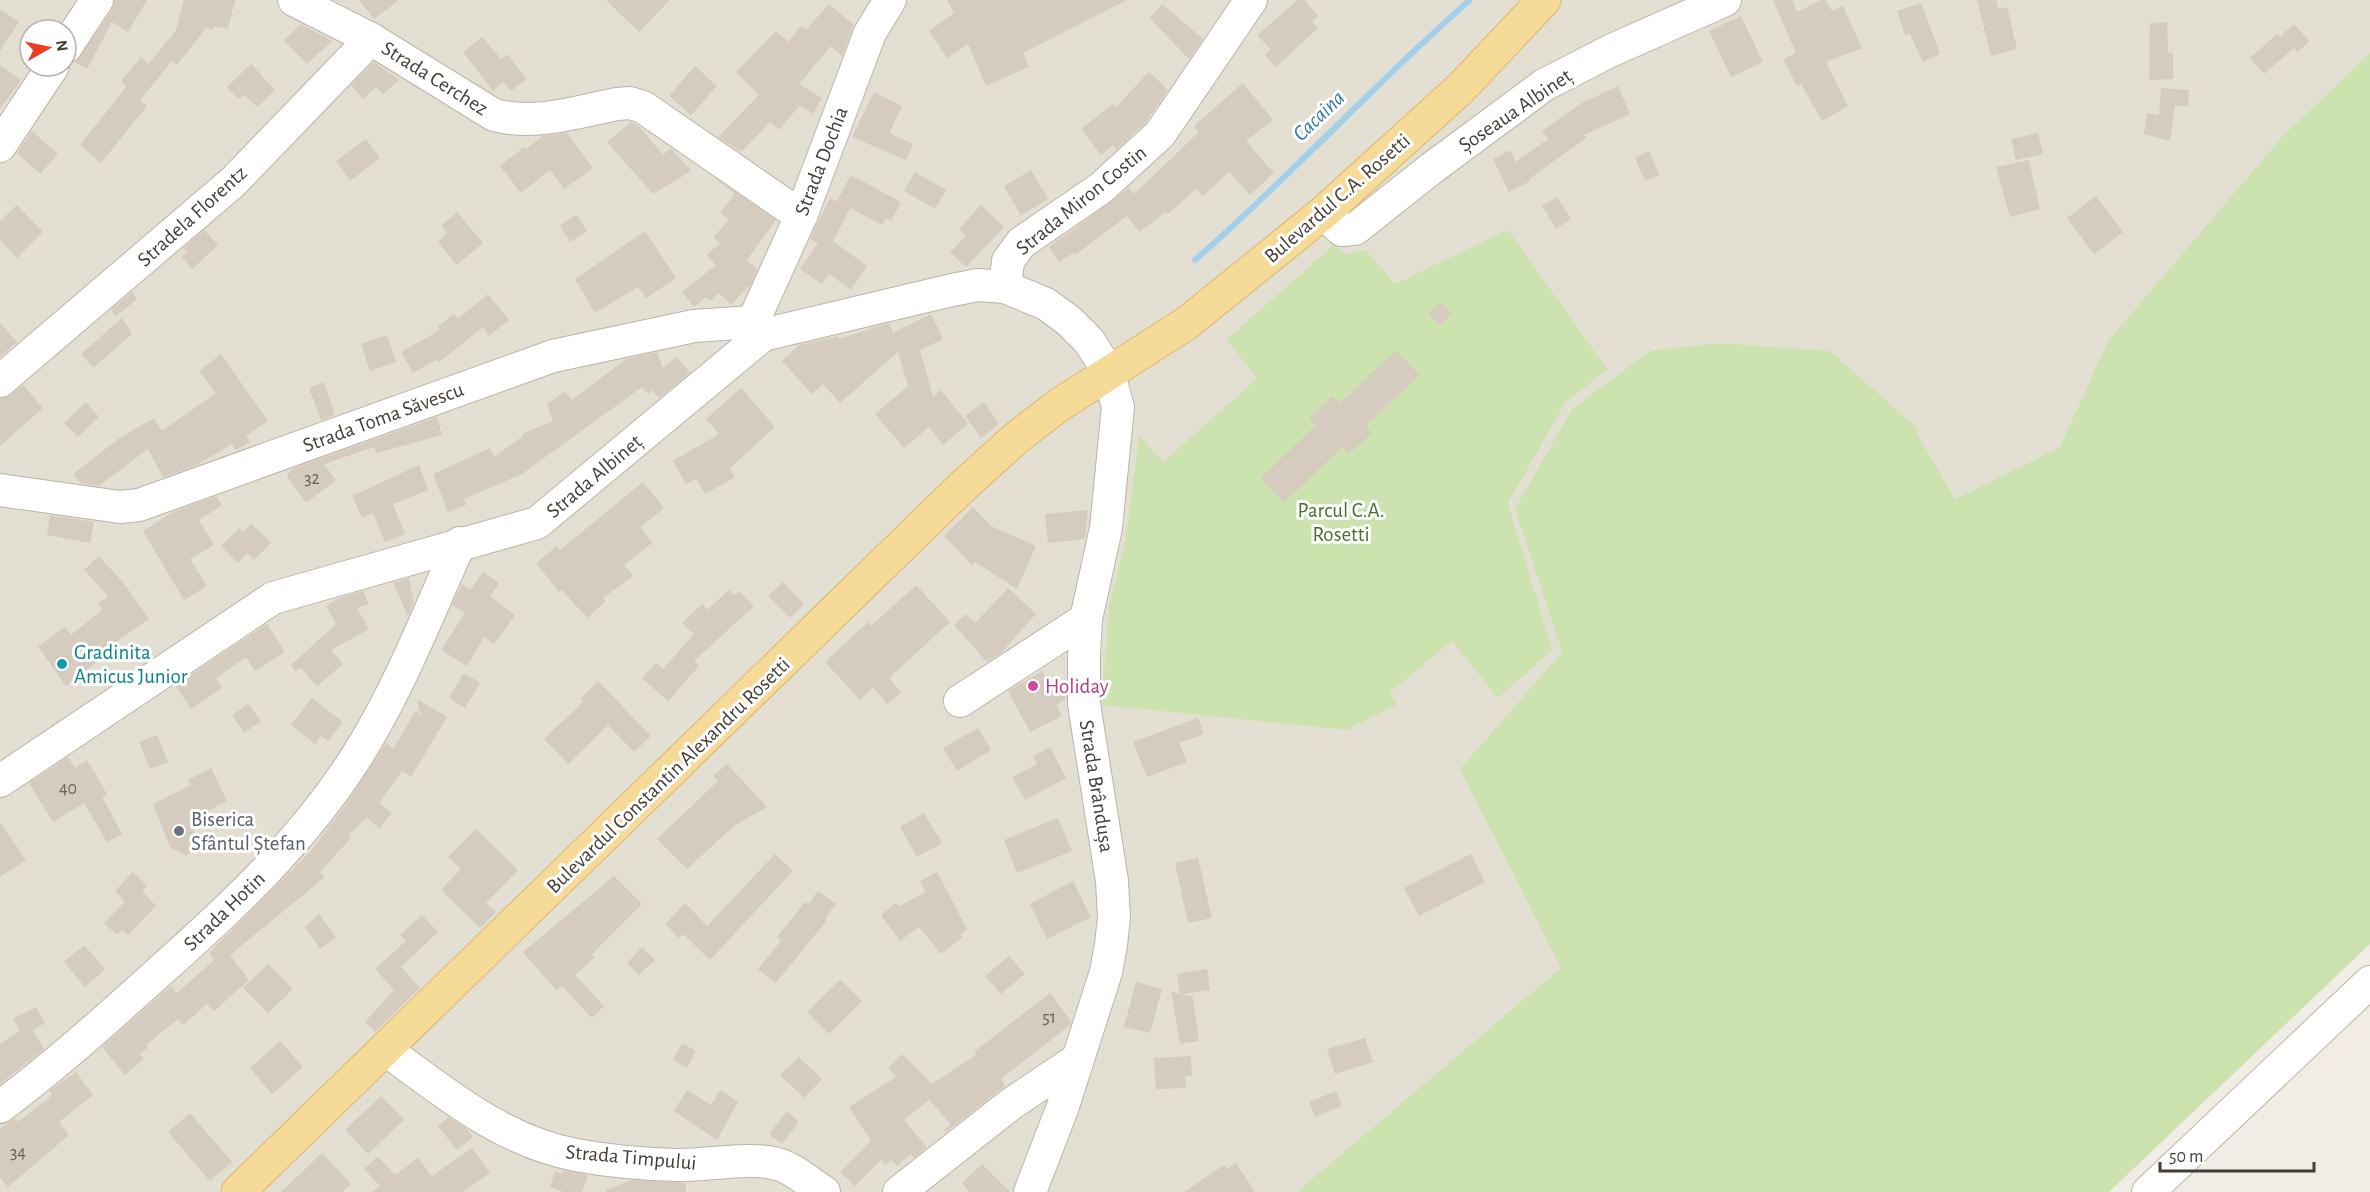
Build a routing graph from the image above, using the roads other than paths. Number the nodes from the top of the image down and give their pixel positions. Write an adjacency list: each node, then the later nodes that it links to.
1 (97, 0): 7 (street)
2 (294, 0): 8 (street, Strada Cerchez)
3 (890, 0): 12 (street, Strada Dochia)
4 (1251, 0): 13 (street, Strada Miron Costin)
5 (1544, 0): 11 (main road, Bulevardul C.A. Rosetti)
6 (1725, 0): 11 (street, Șoseaua Albineț)
7 (78, 29)
8 (371, 39): 12 (street, Strada Cerchez); 16 (street, Stradela Florentz)
9 (45, 78): 10 (street)
10 (0, 146)
11 (1323, 213): 15 (main road, Bulevardul C.A. Rosetti)
12 (801, 216): 14 (street, Strada Dochia)
13 (1005, 287): 14 (street, Strada Albineț); 15 (street, Strada Albineț)
14 (758, 329): 17 (street, Strada Toma Săvescu); 18 (street, Strada Albineț)
15 (1108, 371): 19 (street, Strada Brândușa); 23 (main road, Bulevardul Constantin Alexandru Rosetti)
16 (0, 381)
17 (0, 490)
18 (460, 543): 21 (street, Strada Albineț); 25 (street, Strada Hotin)
19 (1086, 619): 20 (street); 24 (street, Strada Brândușa)
20 (960, 701)
21 (0, 781)
22 (2370, 982): 30 (street)
23 (386, 1050): 26 (main road, Bulevardul Constantin Alexandru Rosetti); 27 (street, Strada Timpului)
24 (1078, 1059): 28 (street); 29 (street, Strada Brândușa)
25 (0, 1107)
26 (238, 1192)
27 (824, 1192)
28 (900, 1192)
29 (1030, 1192)
30 (2148, 1192)

